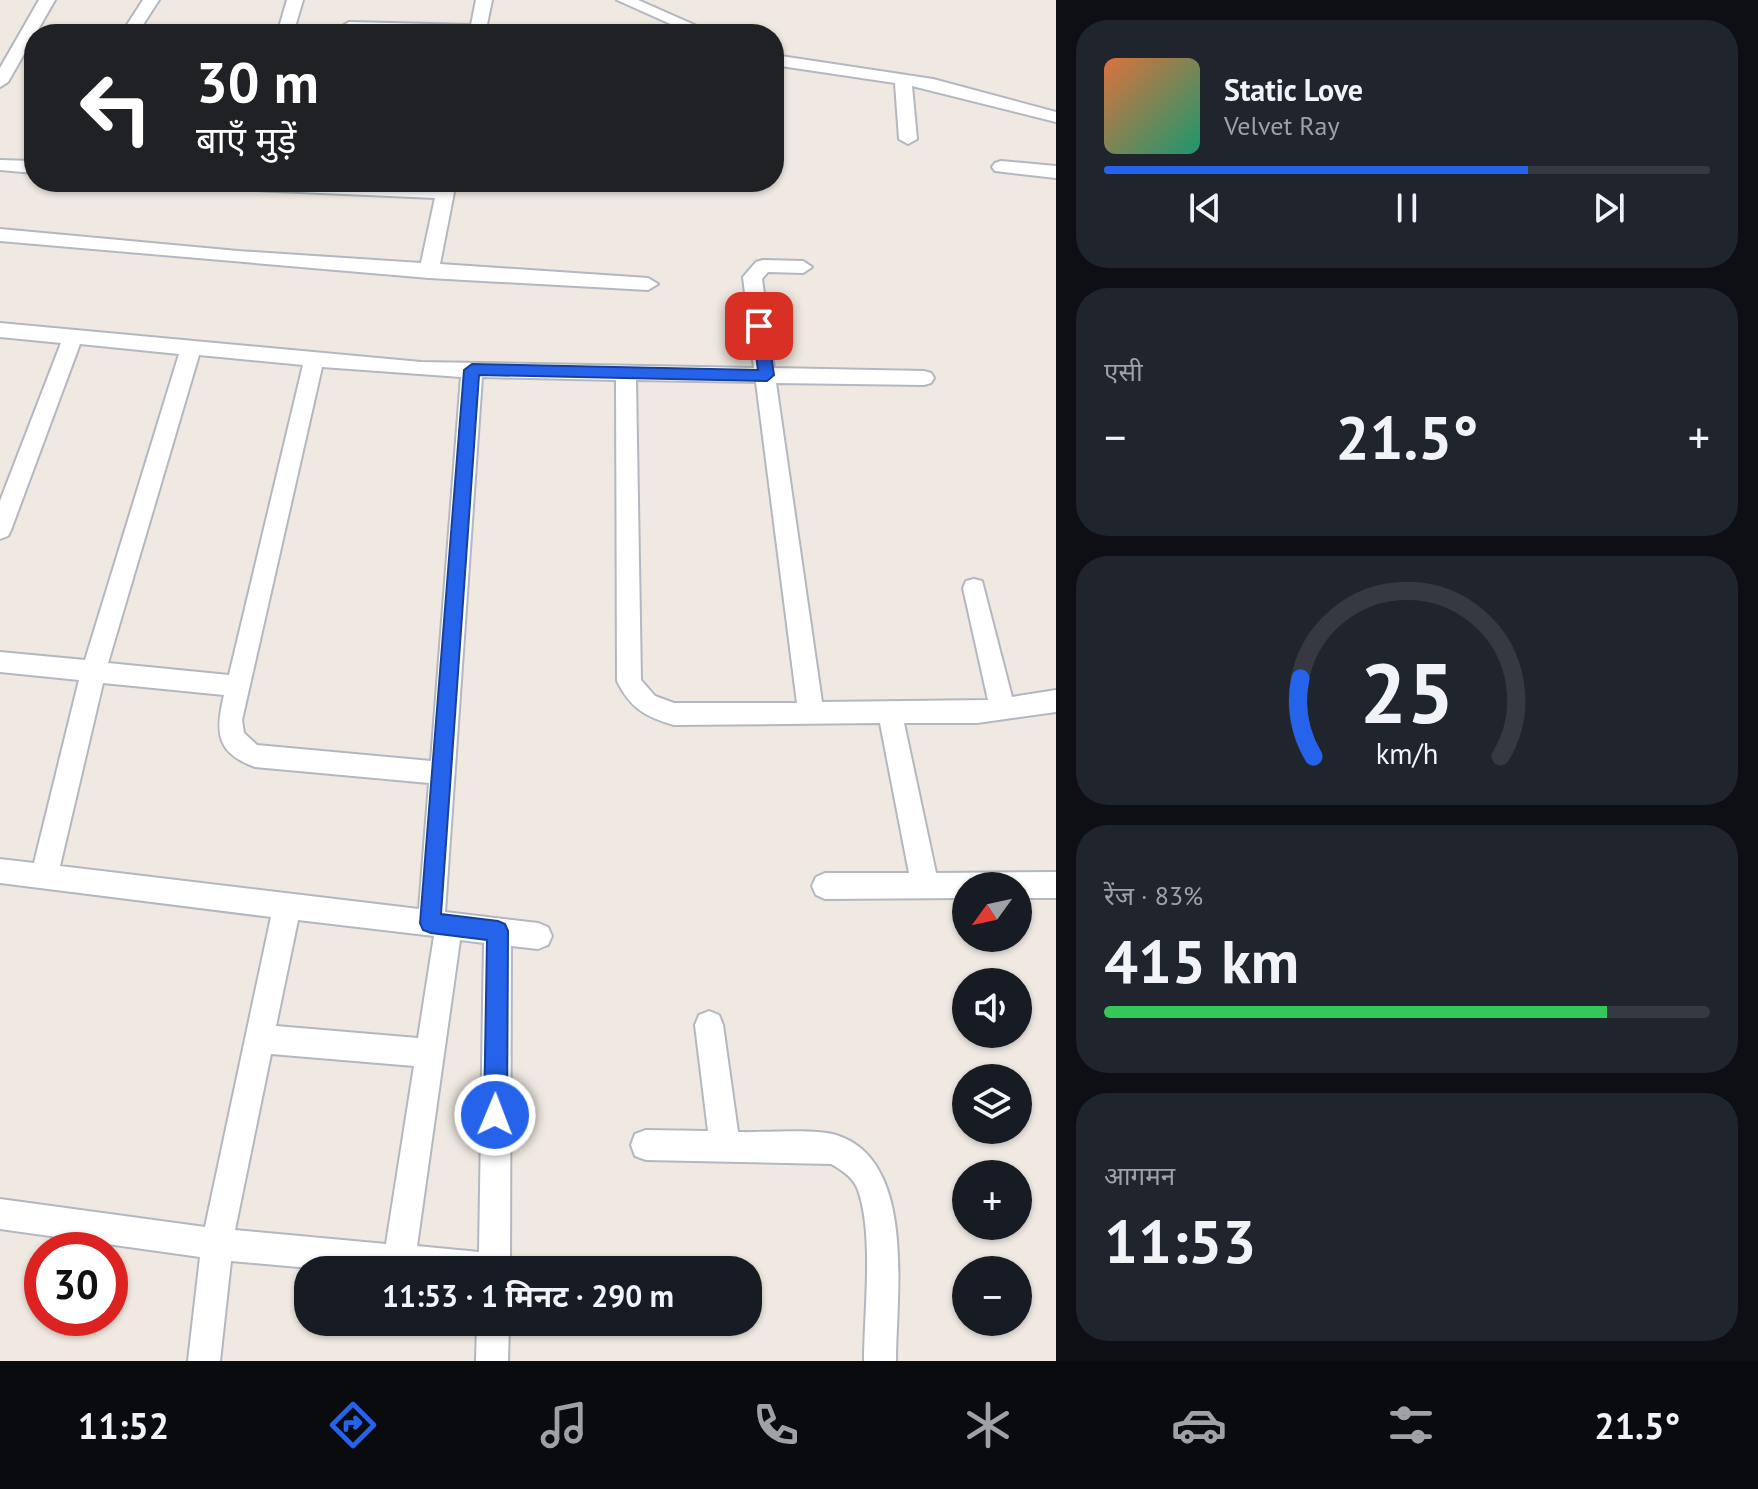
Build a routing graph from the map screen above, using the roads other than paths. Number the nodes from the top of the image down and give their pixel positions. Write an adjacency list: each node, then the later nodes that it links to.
1 (47, 0): 6 (street)
2 (151, 0): 7 (street)
3 (295, 0): 8 (street)
4 (484, 0): 9 (street)
5 (625, 0): 10 (street)
6 (31, 24)
7 (135, 24)
8 (288, 24)
9 (480, 24)
10 (683, 24)
11 (24, 34): 12 (street)
12 (7, 60): 15 (street)
13 (784, 62): 14 (street)
14 (903, 80): 16 (street); 17 (street)
15 (0, 82)
16 (1056, 117)
17 (908, 139)
18 (0, 165): 19 (street)
19 (24, 166)
20 (1001, 167): 21 (street)
21 (1056, 172)
22 (445, 192): 25 (street)
23 (0, 235): 25 (street)
24 (803, 267): 33 (street)
25 (429, 272): 26 (street)
26 (648, 284)
27 (0, 330): 28 (street)
28 (73, 337): 29 (street); 35 (street)
29 (191, 348): 30 (street); 38 (street)
30 (314, 360): 31 (street); 39 (street)
31 (472, 370): 32 (street); 44 (street)
32 (626, 373): 33 (street); 42 (street)
33 (767, 375): 34 (street); 42 (street)
34 (924, 378)
35 (0, 530)
36 (974, 588): 41 (street)
37 (0, 662): 38 (street)
38 (93, 673): 39 (street); 46 (street)
39 (238, 686): 44 (street)
40 (1056, 701): 41 (street)
41 (1003, 710): 43 (street)
42 (811, 713): 43 (street)
43 (890, 713): 47 (street)
44 (442, 773): 51 (street)
45 (0, 871): 46 (street)
46 (44, 876): 50 (street)
47 (925, 885): 48 (street); 49 (street)
48 (1056, 885)
49 (825, 886)
50 (287, 906): 51 (street); 55 (street)
51 (440, 924): 52 (street); 56 (street)
52 (498, 931): 53 (street); 63 (street)
53 (538, 936)
54 (709, 1025): 58 (street)
55 (259, 1039): 56 (street); 60 (street)
56 (430, 1053): 62 (street)
57 (646, 1145): 58 (street)
58 (725, 1147): 67 (street)
59 (0, 1214): 60 (street)
60 (217, 1244): 61 (street); 65 (street)
61 (354, 1256)
62 (400, 1256)
63 (494, 1256)
64 (493, 1336): 66 (street)
65 (204, 1361)
66 (492, 1361)
67 (880, 1361)

